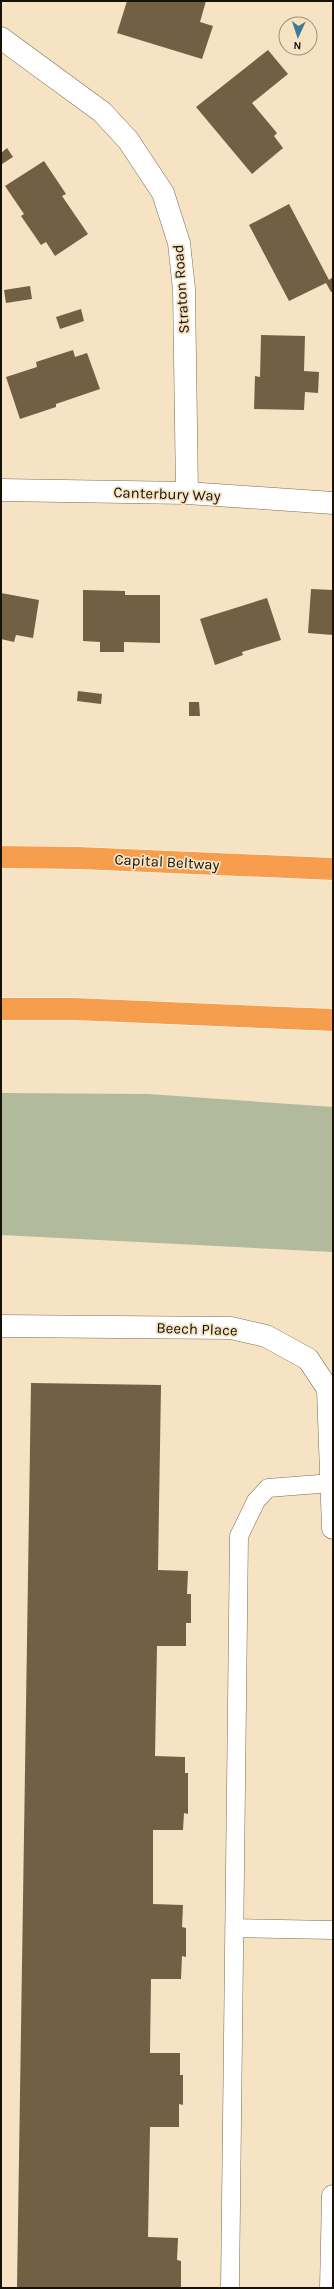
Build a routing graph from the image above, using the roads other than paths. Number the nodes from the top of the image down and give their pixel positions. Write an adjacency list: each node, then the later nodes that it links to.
1 (1, 38): 3 (street, Straton Road)
2 (1, 490): 3 (street, Canterbury Way)
3 (187, 493): 4 (street, Canterbury Way)
4 (333, 503)
5 (1, 857): 6 (highway, Capital Beltway)
6 (333, 869)
7 (1, 1009): 8 (highway)
8 (333, 1020)
9 (1, 1326): 10 (street, Beech Place)
10 (330, 1389): 11 (street, Beech Place)
11 (332, 1483): 12 (street, Beech Place); 13 (lane)
12 (333, 1528)
13 (234, 1928): 14 (lane); 16 (lane)
14 (333, 1930)
15 (333, 2196): 17 (street)
16 (230, 2288)
17 (331, 2288)

